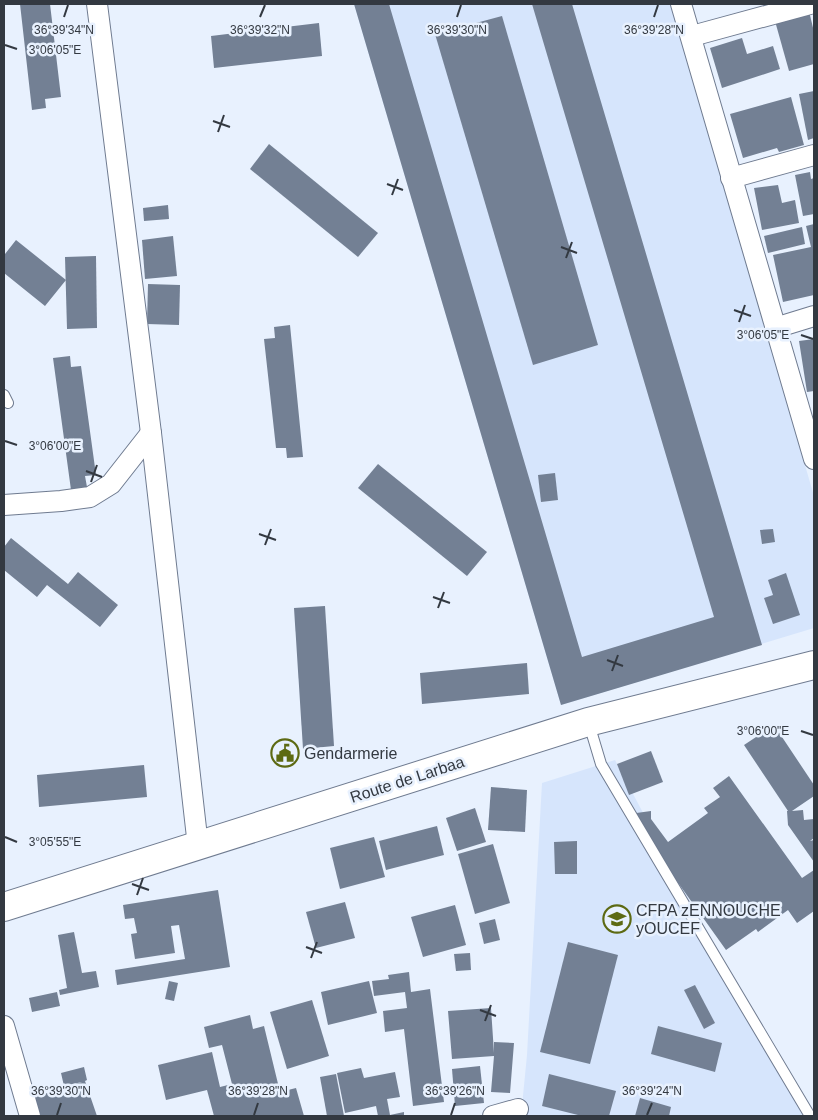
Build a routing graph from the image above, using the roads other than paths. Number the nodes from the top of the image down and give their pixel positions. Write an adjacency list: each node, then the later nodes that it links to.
1 (97, 4): 9 (street)
2 (681, 4): 4 (street)
3 (810, 4): 4 (street)
4 (692, 36): 6 (street)
5 (814, 155): 6 (street)
6 (731, 178): 8 (street)
7 (814, 316): 8 (street)
8 (775, 328): 10 (street)
9 (151, 433): 11 (street); 14 (street)
10 (814, 460)
11 (4, 505)
12 (814, 665): 13 (main road, Route de Larbaa)
13 (588, 722): 14 (main road, Route de Larbaa); 20 (lane)
14 (198, 846): 15 (main road, Route de Larbaa)
15 (4, 907)
16 (4, 1026): 18 (street)
17 (518, 1109): 19 (street)
18 (30, 1116)
19 (493, 1116)
20 (810, 1116)

